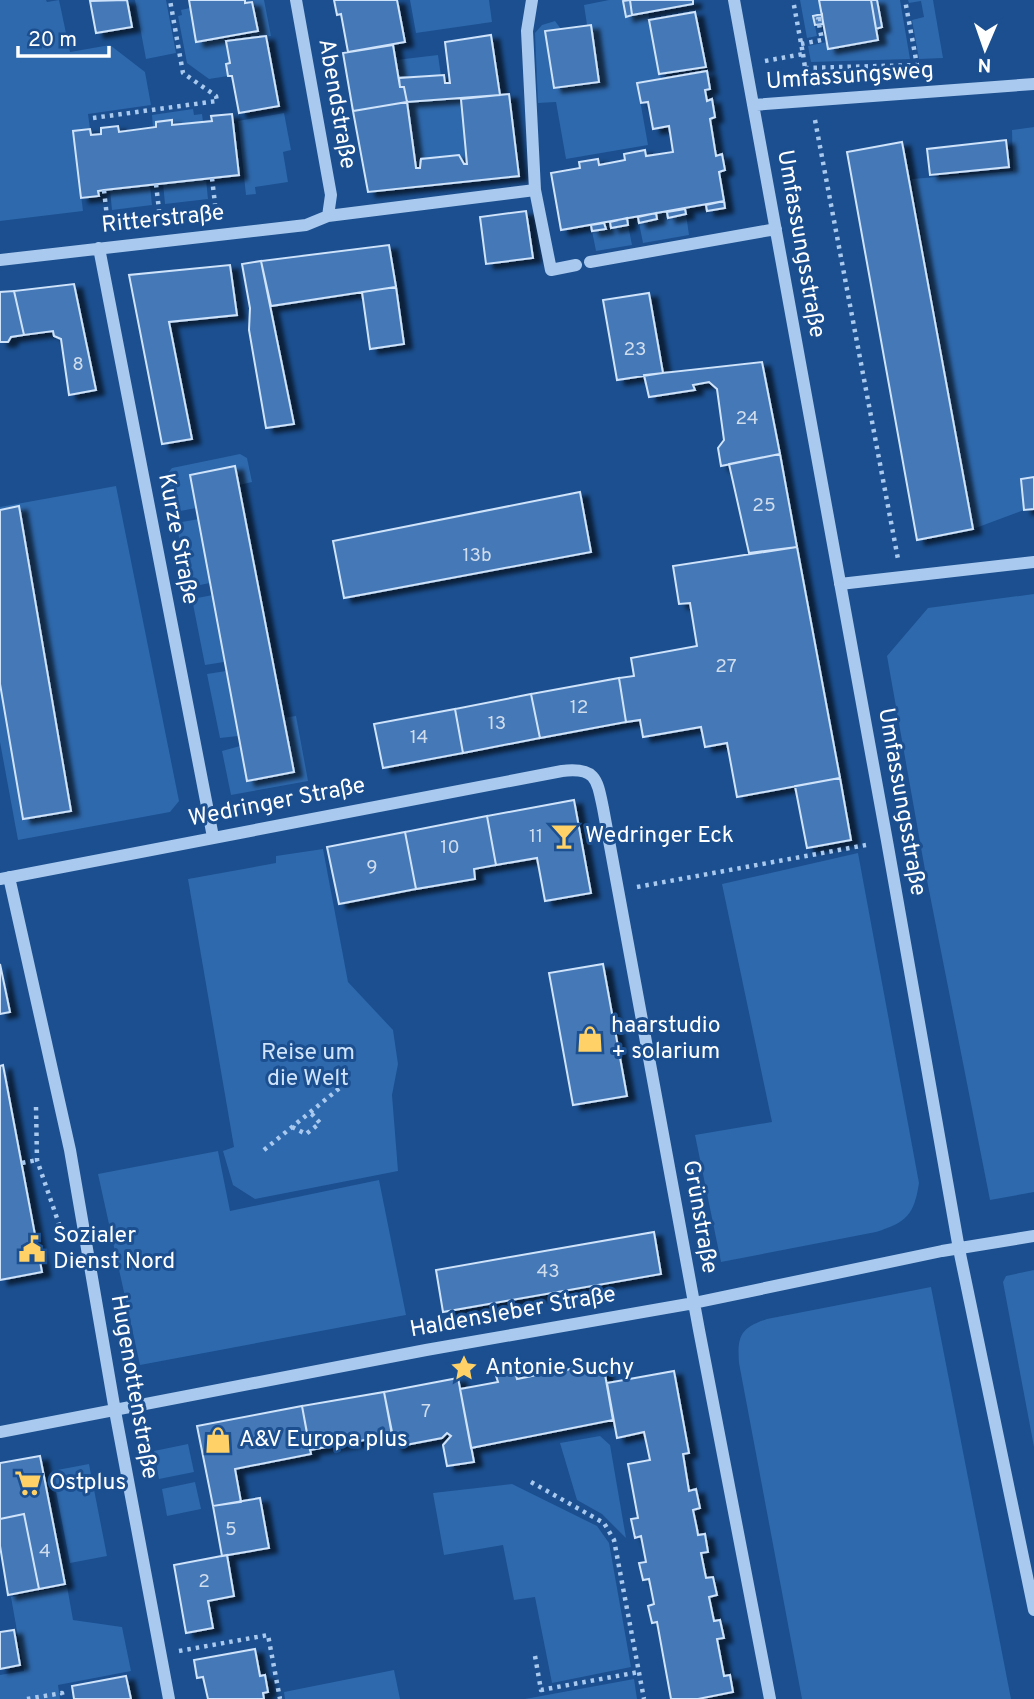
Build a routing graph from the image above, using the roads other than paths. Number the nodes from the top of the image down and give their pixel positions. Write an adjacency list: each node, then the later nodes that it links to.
1 (296, 0): 7 (street, Abendstraße)
2 (532, 0): 6 (street)
3 (734, 0): 5 (street, Umfassungsstraße)
4 (1034, 84): 5 (street, Umfassungsweg)
5 (753, 105): 8 (street, Umfassungsstraße)
6 (535, 190): 7 (street, Ritterstraße); 12 (street)
7 (328, 216): 9 (street, Ritterstraße)
8 (776, 229): 11 (street); 14 (street, Umfassungsstraße)
9 (99, 248): 10 (street, Ritterstraße); 16 (street, Kurze Straße)
10 (0, 260)
11 (590, 262)
12 (576, 265)
13 (1034, 562): 14 (street)
14 (840, 583): 19 (street, Umfassungsstraße)
15 (562, 771): 16 (street, Wedringer Straße); 20 (street, Grünstraße)
16 (213, 837): 17 (street, Wedringer Straße)
17 (4, 878): 21 (street, Hugenottenstraße)
18 (1034, 1236): 19 (street, Haldensleber Straße)
19 (959, 1248): 20 (street, Haldensleber Straße); 23 (street, Umfassungsstraße)
20 (694, 1303): 21 (street, Haldensleber Straße); 25 (street, Grünstraße)
21 (115, 1411): 22 (street, Haldensleber Straße); 24 (street, Hugenottenstraße)
22 (0, 1432)
23 (1034, 1610)
24 (169, 1699)
25 (769, 1699)

